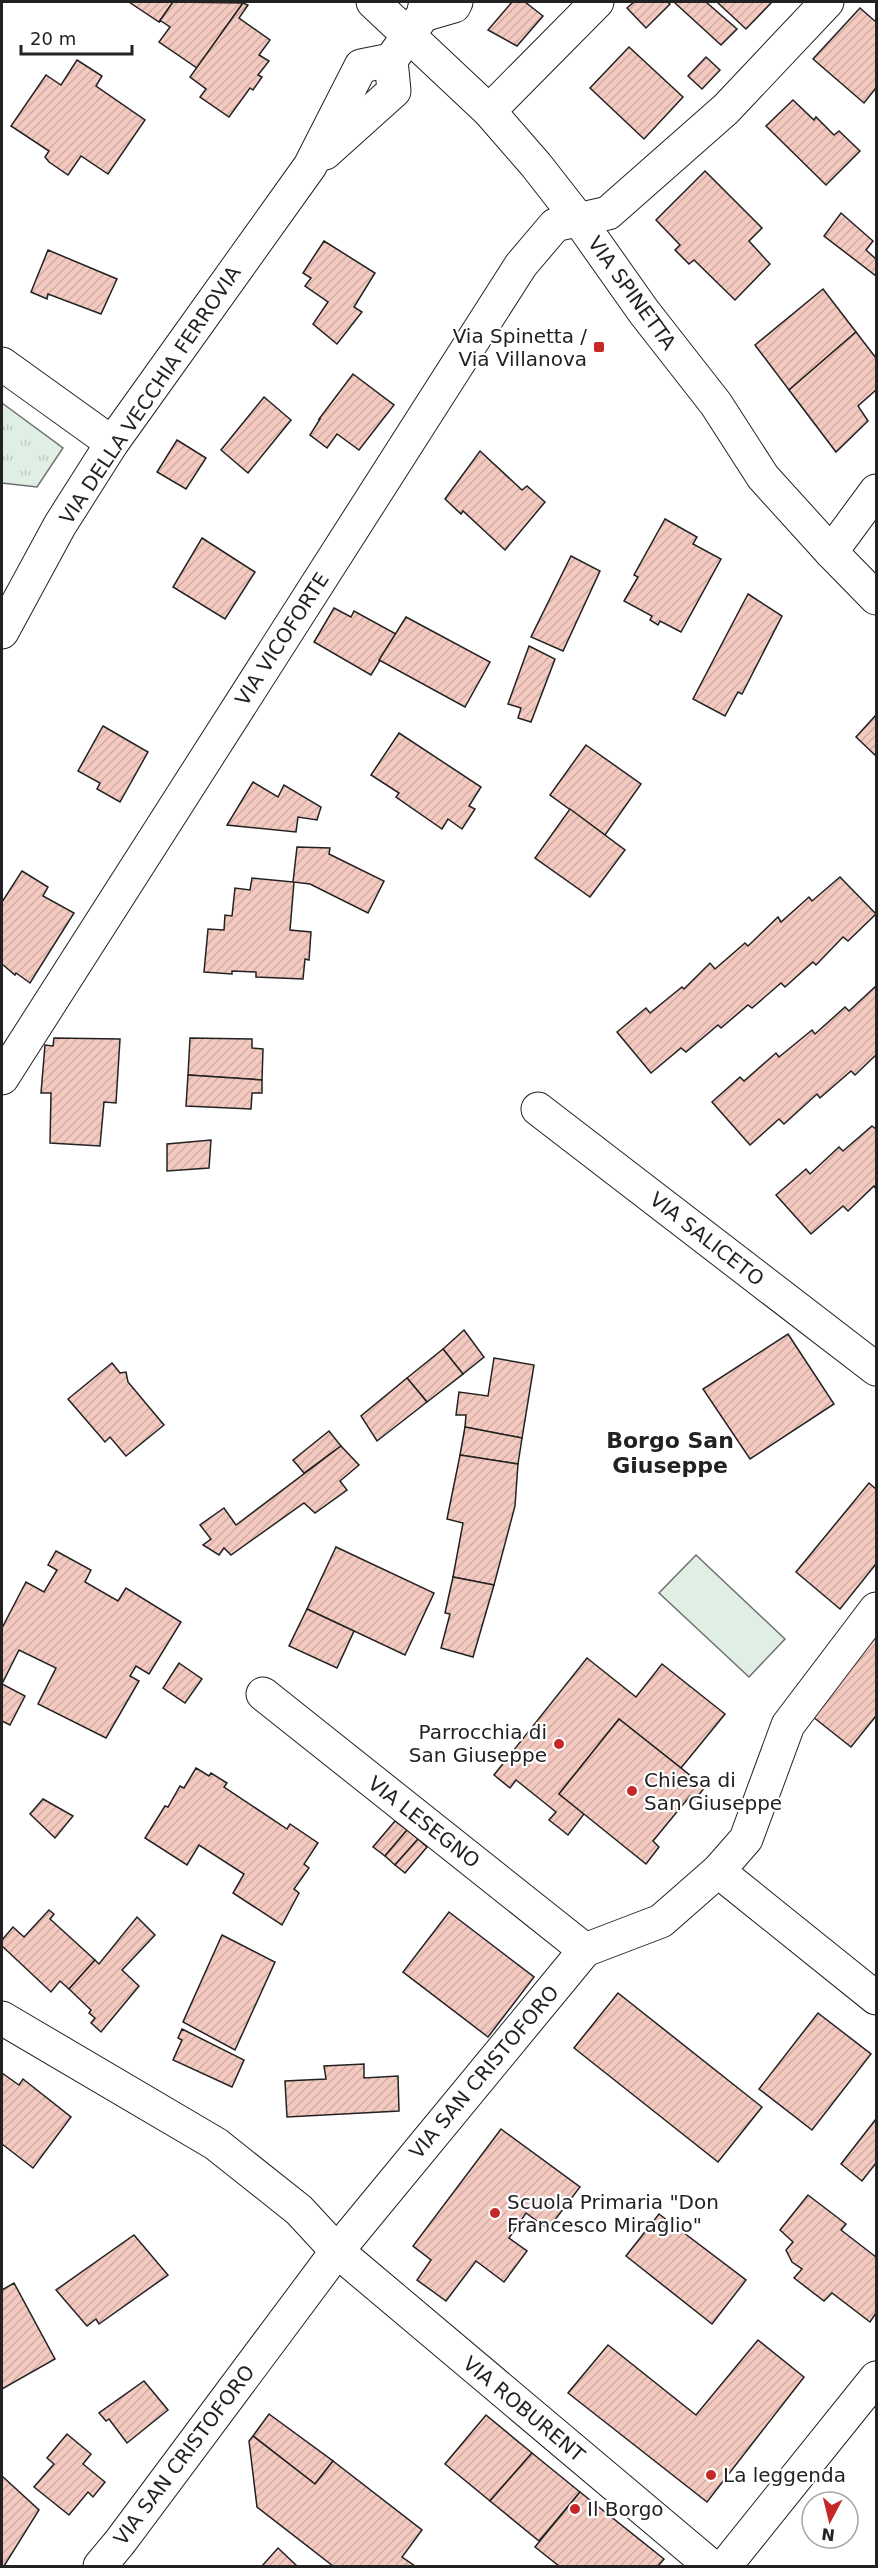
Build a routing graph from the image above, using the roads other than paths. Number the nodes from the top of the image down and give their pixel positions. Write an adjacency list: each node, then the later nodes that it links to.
1 (373, 2): 5 (street, VIA SPINETTA)
2 (456, 2): 5 (street)
3 (597, 2): 6 (street)
4 (827, 2): 7 (street, VIA VICOFORTE)
5 (412, 28): 6 (street, VIA SPINETTA); 9 (street, VIA DELLA VECCHIA FERROVIA)
6 (489, 111): 7 (street, VIA SPINETTA)
7 (579, 220): 11 (street, VIA SPINETTA); 14 (street, VIA VICOFORTE)
8 (2, 364): 9 (street)
9 (112, 443): 13 (street, VIA DELLA VECCHIA FERROVIA)
10 (876, 491): 11 (street)
11 (831, 552): 12 (street, VIA SPINETTA)
12 (876, 598)
13 (2, 632)
14 (2, 1078)
15 (538, 1109): 16 (street, VIA SALICETO)
16 (876, 1369)
17 (876, 1609): 19 (street, VIA SAN CRISTOFORO)
18 (262, 1695): 20 (street, VIA LESEGNO)
19 (718, 1870): 20 (street, VIA SAN CRISTOFORO); 21 (street)
20 (585, 1950): 23 (street, VIA SAN CRISTOFORO)
21 (876, 1998)
22 (2, 2018): 23 (street, VIA ROBURENT)
23 (337, 2251): 25 (street, VIA SAN CRISTOFORO); 26 (street, VIA ROBURENT)
24 (876, 2378): 27 (street)
25 (100, 2566)
26 (711, 2566)
27 (725, 2566)

